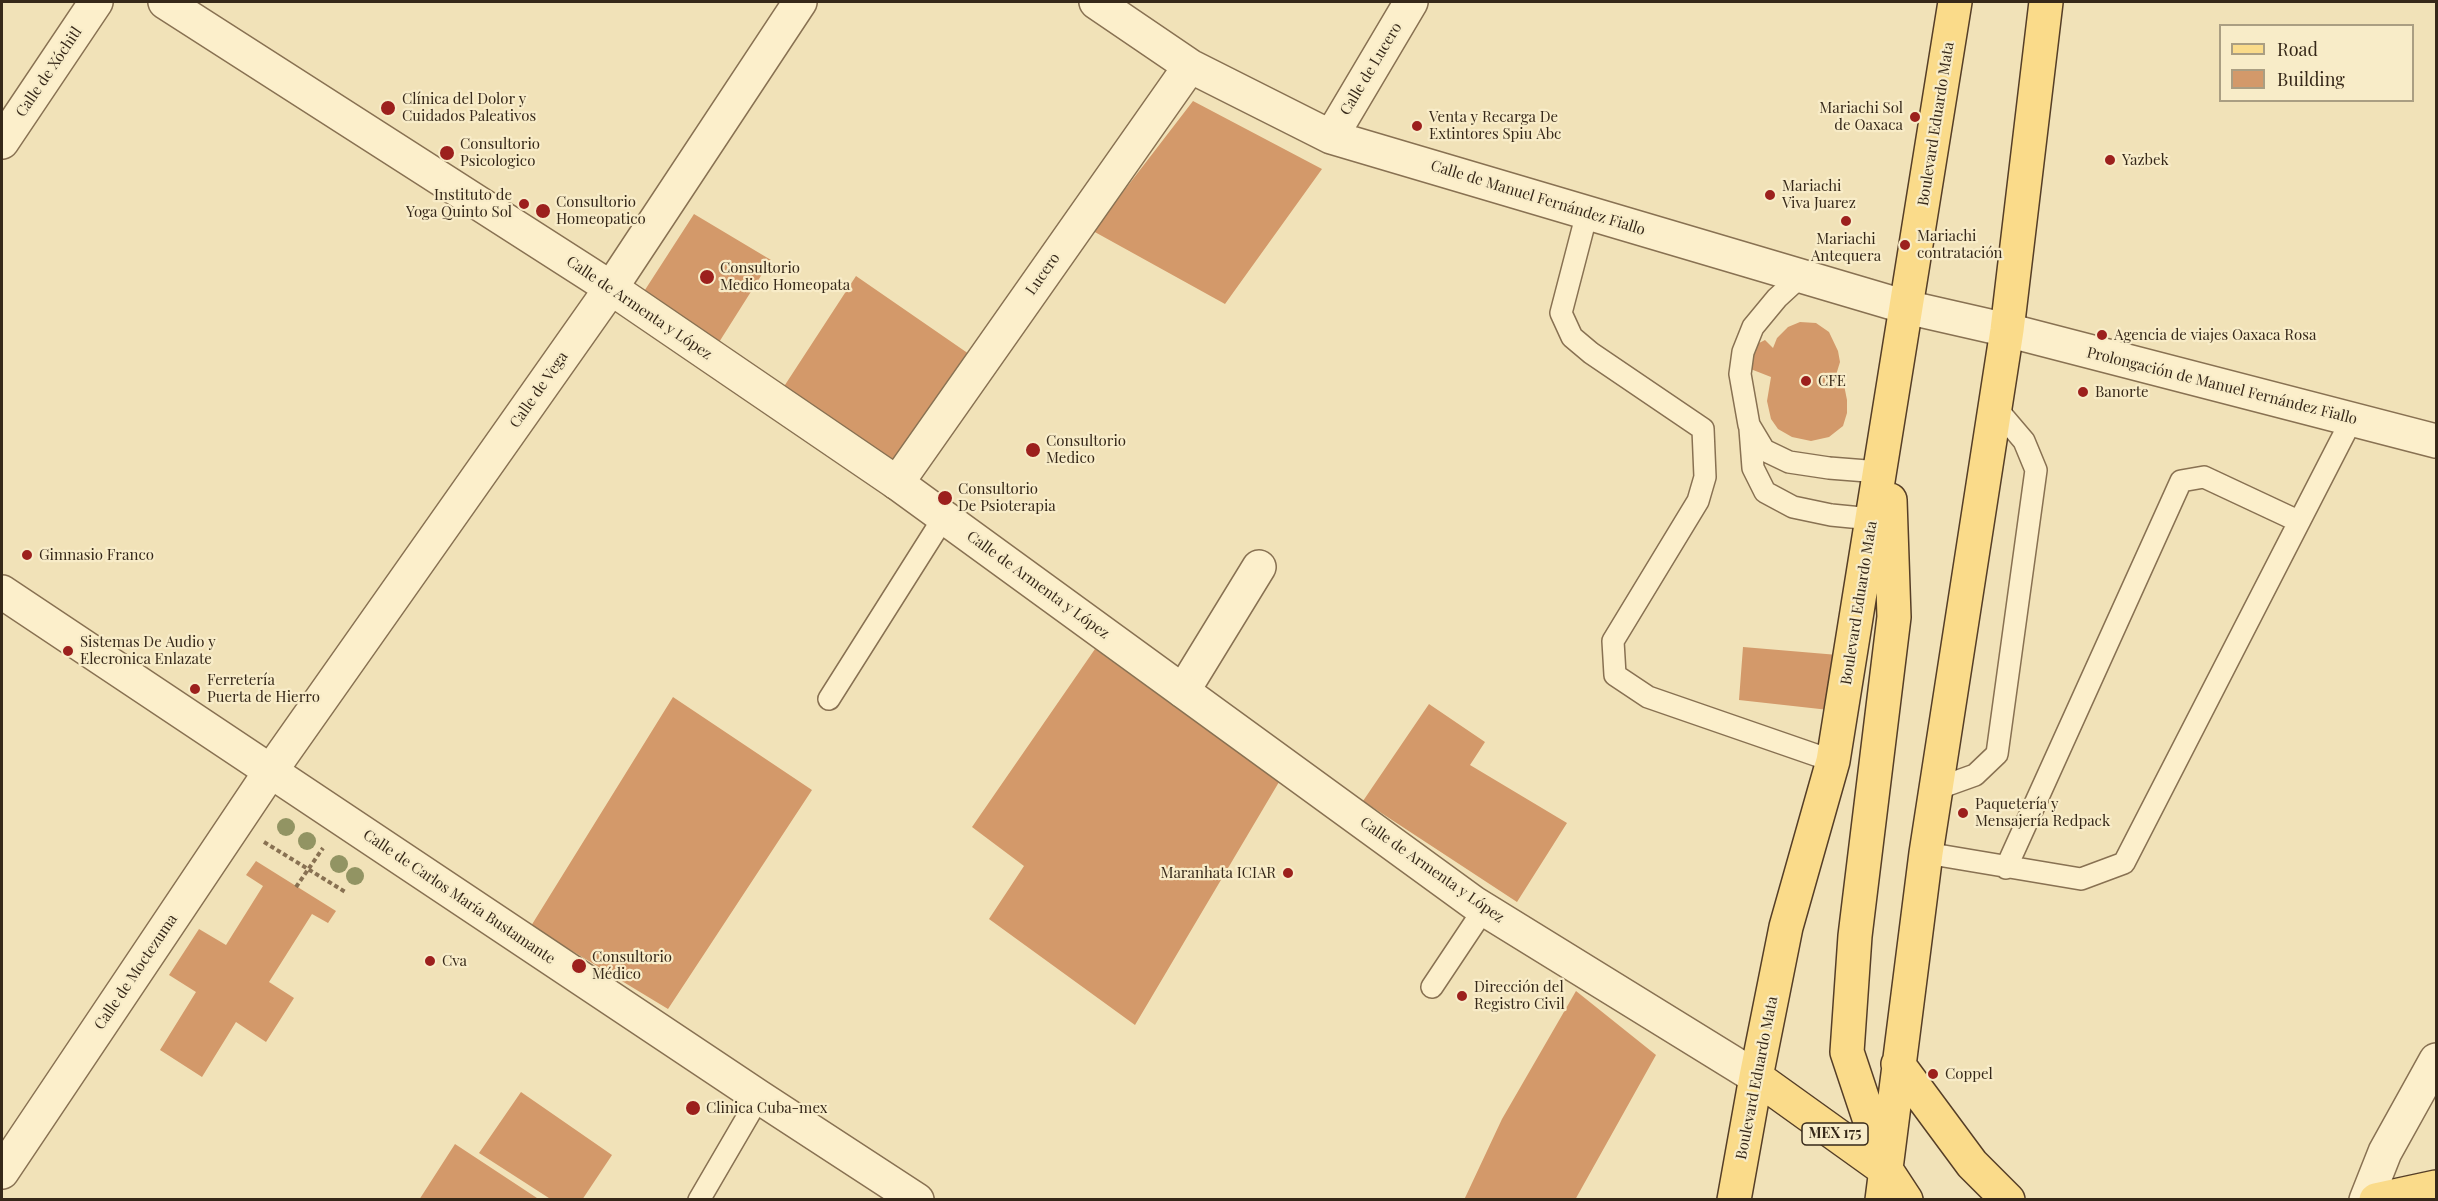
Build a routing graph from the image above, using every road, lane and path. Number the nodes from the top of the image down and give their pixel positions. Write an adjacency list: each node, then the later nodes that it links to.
1 (96, 2): 10 (street, Calle de Xóchitl)
2 (165, 2): 13 (street, Calle de Armenta y López)
3 (800, 2): 13 (street, Calle de Vega)
4 (1096, 2): 8 (street, Calle de Manuel Fernández Fiallo)
5 (1412, 2): 9 (street, Calle de Lucero)
6 (1955, 2): 14 (main road, Boulevard Eduardo Mata)
7 (2046, 2): 15 (main road)
8 (1190, 66): 9 (street, Calle de Manuel Fernández Fiallo); 22 (street, Lucero)
9 (1331, 136): 11 (street, Calle de Manuel Fernández Fiallo)
10 (2, 142)
11 (1587, 213): 12 (street, Calle de Manuel Fernández Fiallo); 30 (lane)
12 (1801, 276): 14 (street, Calle de Manuel Fernández Fiallo); 18 (lane)
13 (611, 288): 22 (street, Calle de Armenta y López); 31 (street, Calle de Vega)
14 (1906, 307): 15 (street, Calle de Manuel Fernández Fiallo); 19 (main road, Boulevard Eduardo Mata)
15 (2007, 330): 16 (main road); 17 (street, Prolongación de Manuel Fernández Fiallo)
16 (1995, 408): 32 (main road); 32 (lane)
17 (2352, 419): 20 (street, Prolongación de Manuel Fernández Fiallo); 25 (lane)
18 (1749, 425): 21 (lane); 24 (lane)
19 (1887, 426): 21 (main road, Boulevard Eduardo Mata); 47 (main road)
20 (2436, 441)
21 (1880, 472): 24 (main road, Boulevard Eduardo Mata)
22 (897, 483): 23 (street, Calle de Armenta y López)
23 (944, 517): 28 (street, Calle de Armenta y López); 29 (lane)
24 (1872, 519): 30 (main road, Boulevard Eduardo Mata)
25 (2298, 521): 36 (lane); 36 (lane)
26 (1259, 567): 28 (street)
27 (2, 592): 31 (street, Calle de Carlos María Bustamante)
28 (1183, 691): 40 (street, Calle de Armenta y López)
29 (829, 699)
30 (1833, 761): 44 (main road, Boulevard Eduardo Mata)
31 (270, 772): 33 (street, Calle de Carlos María Bustamante); 34 (street, Calle de Moctezuma)
32 (1936, 789): 35 (main road)
33 (342, 820): 37 (path); 45 (street, Calle de Carlos María Bustamante)
34 (236, 824): 37 (path); 46 (street, Calle de Moctezuma)
35 (1926, 853): 36 (lane); 43 (main road)
36 (2006, 868)
37 (309, 869): 38 (path); 39 (path)
38 (296, 887)
39 (347, 893)
40 (1484, 909): 41 (lane); 44 (street, Calle de Armenta y López)
41 (1432, 987)
42 (2436, 1060): 54 (street)
43 (1898, 1064): 47 (main road); 53 (main road)
44 (1756, 1077): 47 (main road, MEX 175); 51 (main road, Boulevard Eduardo Mata)
45 (759, 1097): 49 (lane); 50 (street, Calle de Carlos María Bustamante)
46 (2, 1172)
47 (1884, 1185): 52 (main road, MEX 175)
48 (2436, 1187): 55 (main road)
49 (699, 1200)
50 (917, 1200)
51 (1734, 1200)
52 (1906, 1200)
53 (2008, 1200)
54 (2366, 1200)
55 (2376, 1200)

